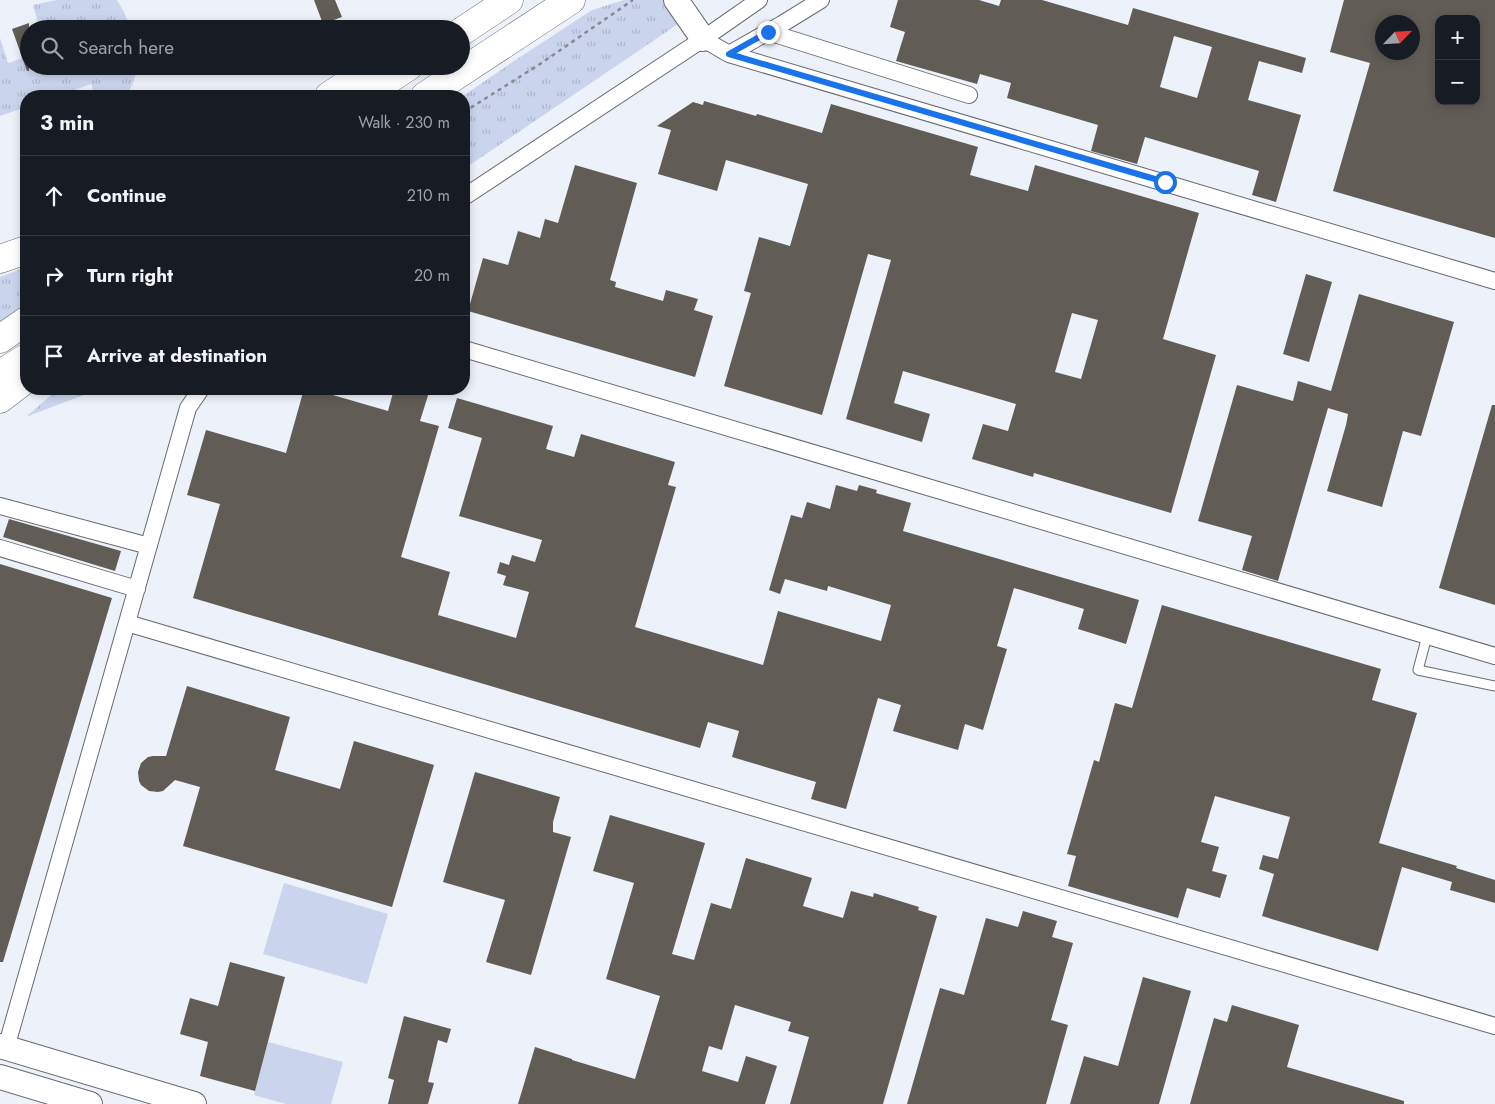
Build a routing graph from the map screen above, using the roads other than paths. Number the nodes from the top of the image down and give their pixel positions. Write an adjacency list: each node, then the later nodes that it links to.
1 (509, 0): 7 (highway)
2 (571, 0): 11 (highway)
3 (676, 0): 9 (street)
4 (693, 0): 9 (street)
5 (759, 0): 9 (street)
6 (821, 0): 8 (street)
7 (470, 25)
8 (768, 32): 10 (street); 18 (street)
9 (703, 39): 10 (street); 19 (street)
10 (729, 54): 22 (street)
11 (470, 66)
12 (360, 75): 15 (highway)
13 (396, 75): 16 (highway)
14 (457, 75): 17 (highway)
15 (338, 90)
16 (373, 90)
17 (434, 90)
18 (969, 95)
19 (470, 193)
20 (20, 252): 21 (highway)
21 (0, 259)
22 (1495, 281)
23 (20, 325): 24 (highway)
24 (0, 339)
25 (470, 351): 36 (street)
26 (20, 362): 27 (highway)
27 (0, 374)
28 (20, 384): 30 (highway)
29 (197, 395): 32 (street)
30 (0, 400)
31 (0, 506): 32 (street)
32 (149, 546): 34 (street)
33 (0, 548): 34 (street)
34 (136, 589): 35 (street)
35 (127, 623): 39 (street); 40 (street)
36 (1427, 636): 37 (street); 38 (lane)
37 (1495, 656)
38 (1495, 686)
39 (1495, 1026)
40 (3, 1047): 43 (street)
41 (0, 1077): 42 (street)
42 (90, 1104)
43 (194, 1104)

